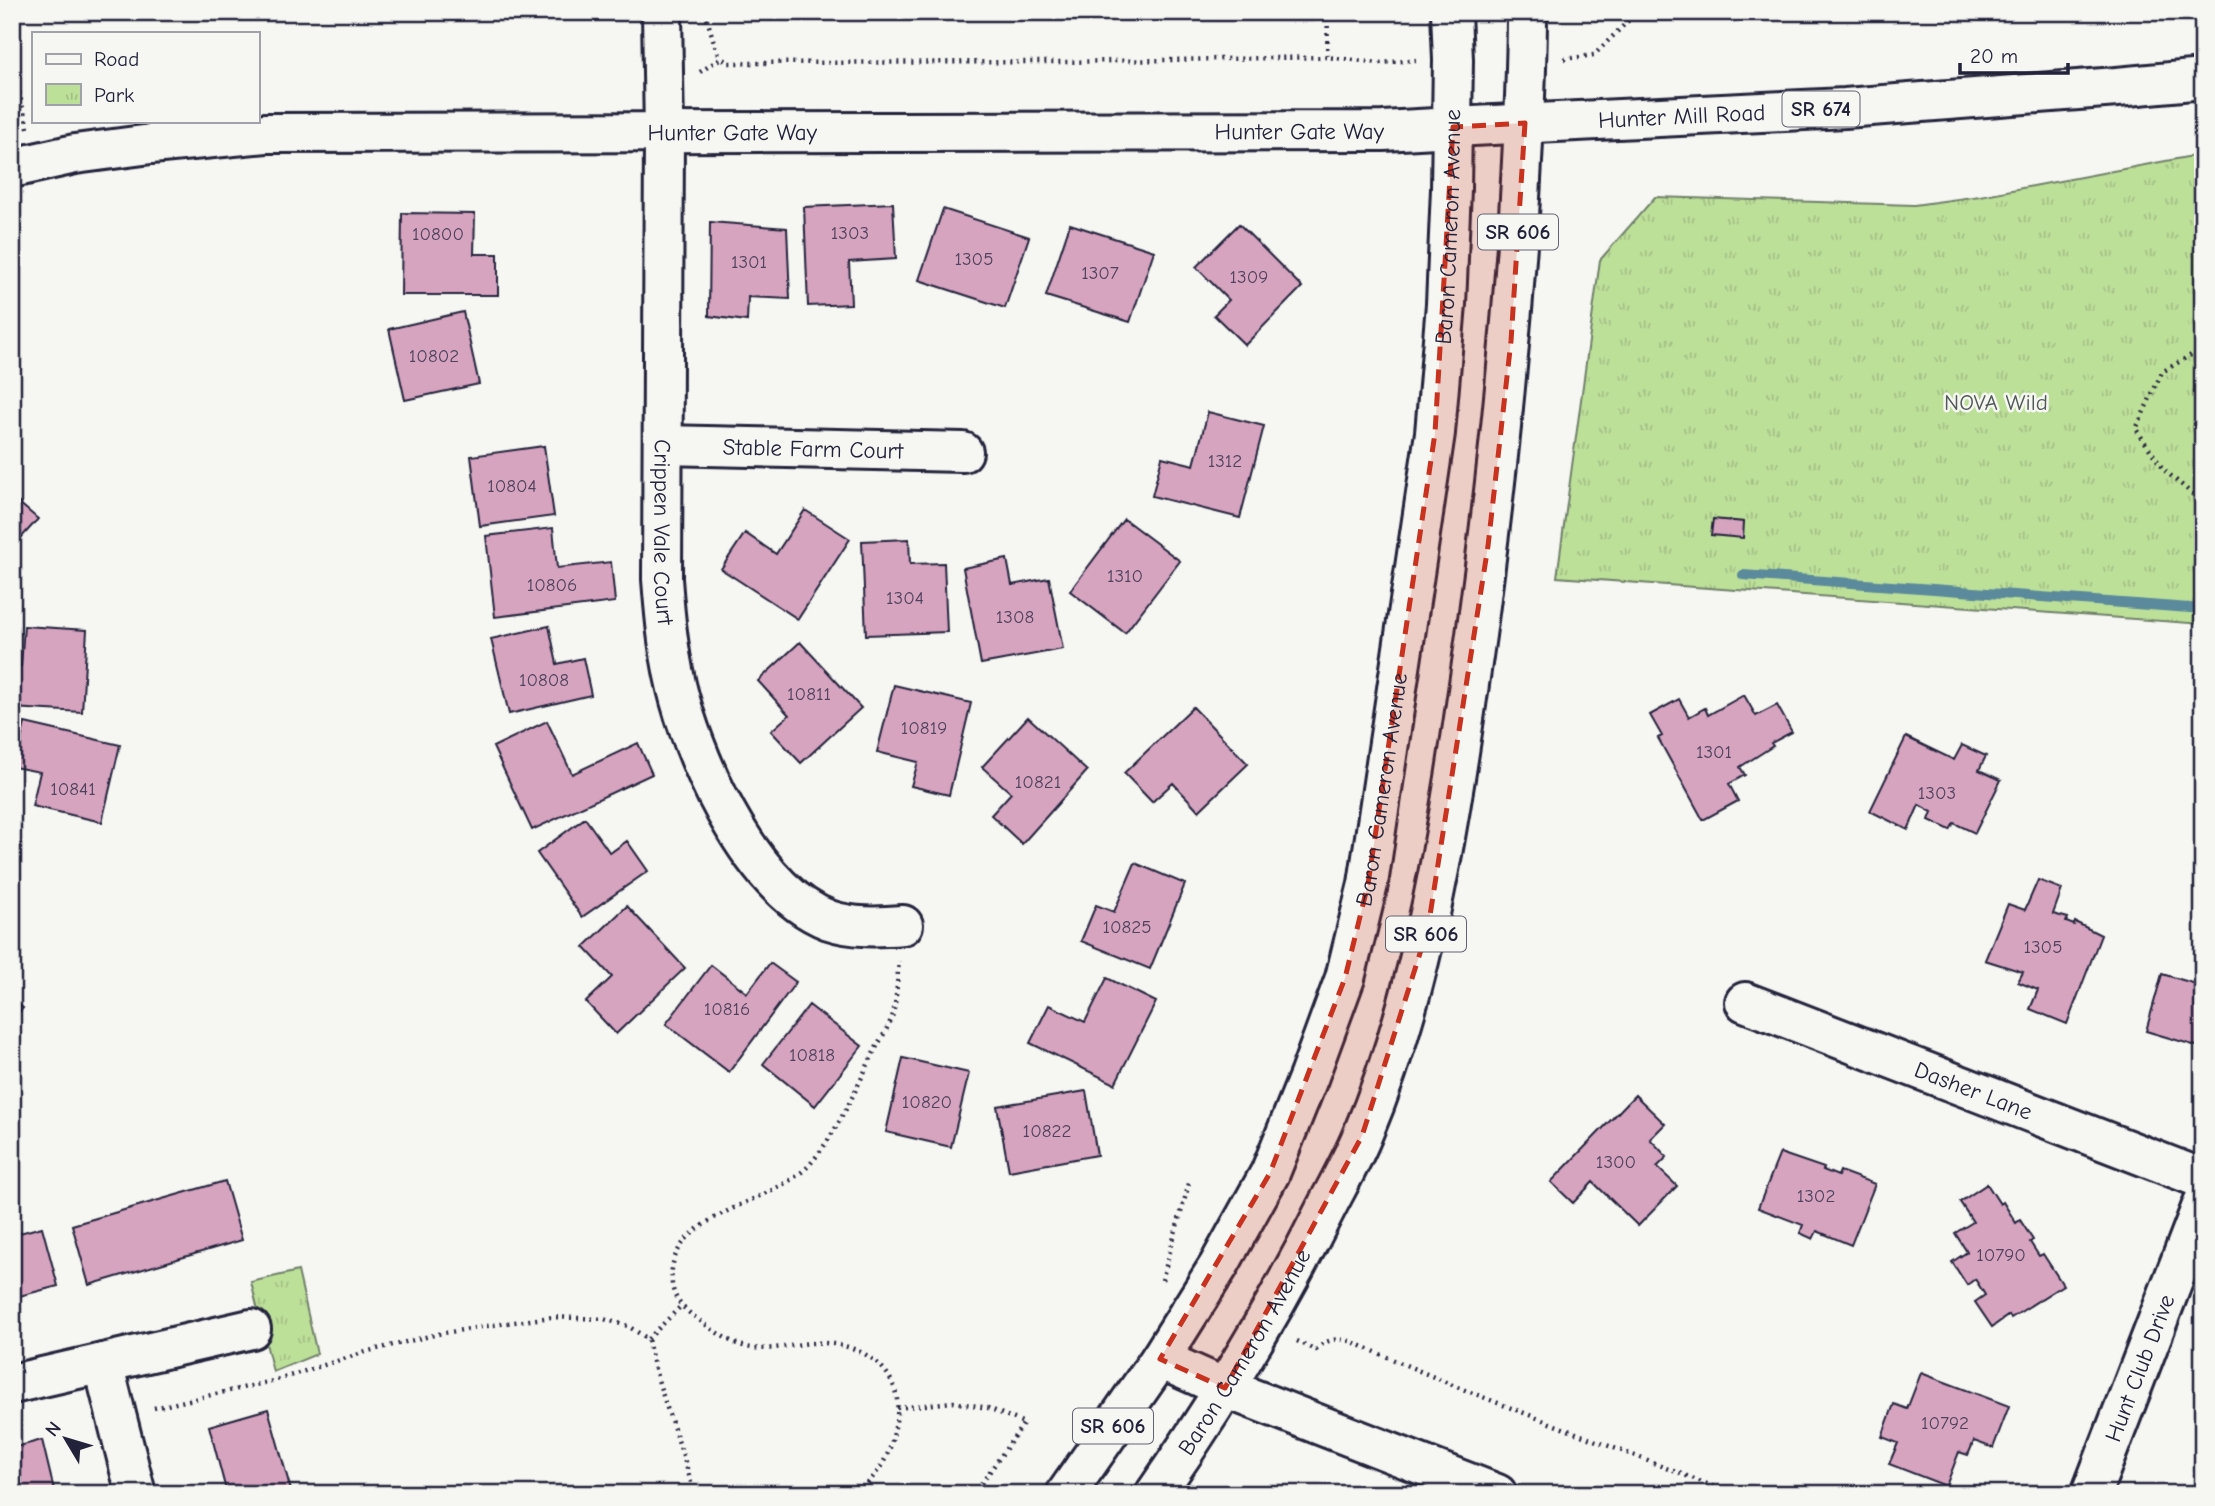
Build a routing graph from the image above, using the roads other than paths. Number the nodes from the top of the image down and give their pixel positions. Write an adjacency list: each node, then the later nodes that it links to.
1 (662, 12): 7 (street, Crippen Vale Court)
2 (1451, 12): 6 (street, Baron Cameron Avenue / SR 606)
3 (1527, 12): 5 (street, Baron Cameron Avenue / SR 606)
4 (2203, 79): 5 (street, Hunter Mill Road / SR 674)
5 (1525, 123): 6 (street, Hunter Mill Road / SR 674); 19 (street, Baron Cameron Avenue / SR 606)
6 (1453, 127): 7 (street, Hunter Gate Way); 16 (street, Baron Cameron Avenue / SR 606)
7 (664, 134): 8 (street, Hunter Gate Way); 9 (street, Crippen Vale Court)
8 (12, 168)
9 (663, 445): 10 (street, Stable Farm Court); 11 (street, Crippen Vale Court)
10 (963, 452)
11 (903, 925)
12 (1745, 1002): 13 (street, Dasher Lane)
13 (2203, 1179)
14 (2203, 1203): 24 (street, Hunt Club Drive)
15 (251, 1329): 17 (street)
16 (1160, 1359): 19 (street); 21 (street, Baron Cameron Avenue / SR 606)
17 (103, 1363): 18 (street); 20 (street)
18 (12, 1384)
19 (1225, 1388): 22 (street, Baron Cameron Avenue / SR 606); 23 (street)
20 (136, 1494)
21 (1066, 1494)
22 (1155, 1494)
23 (1497, 1494)
24 (2091, 1494)

